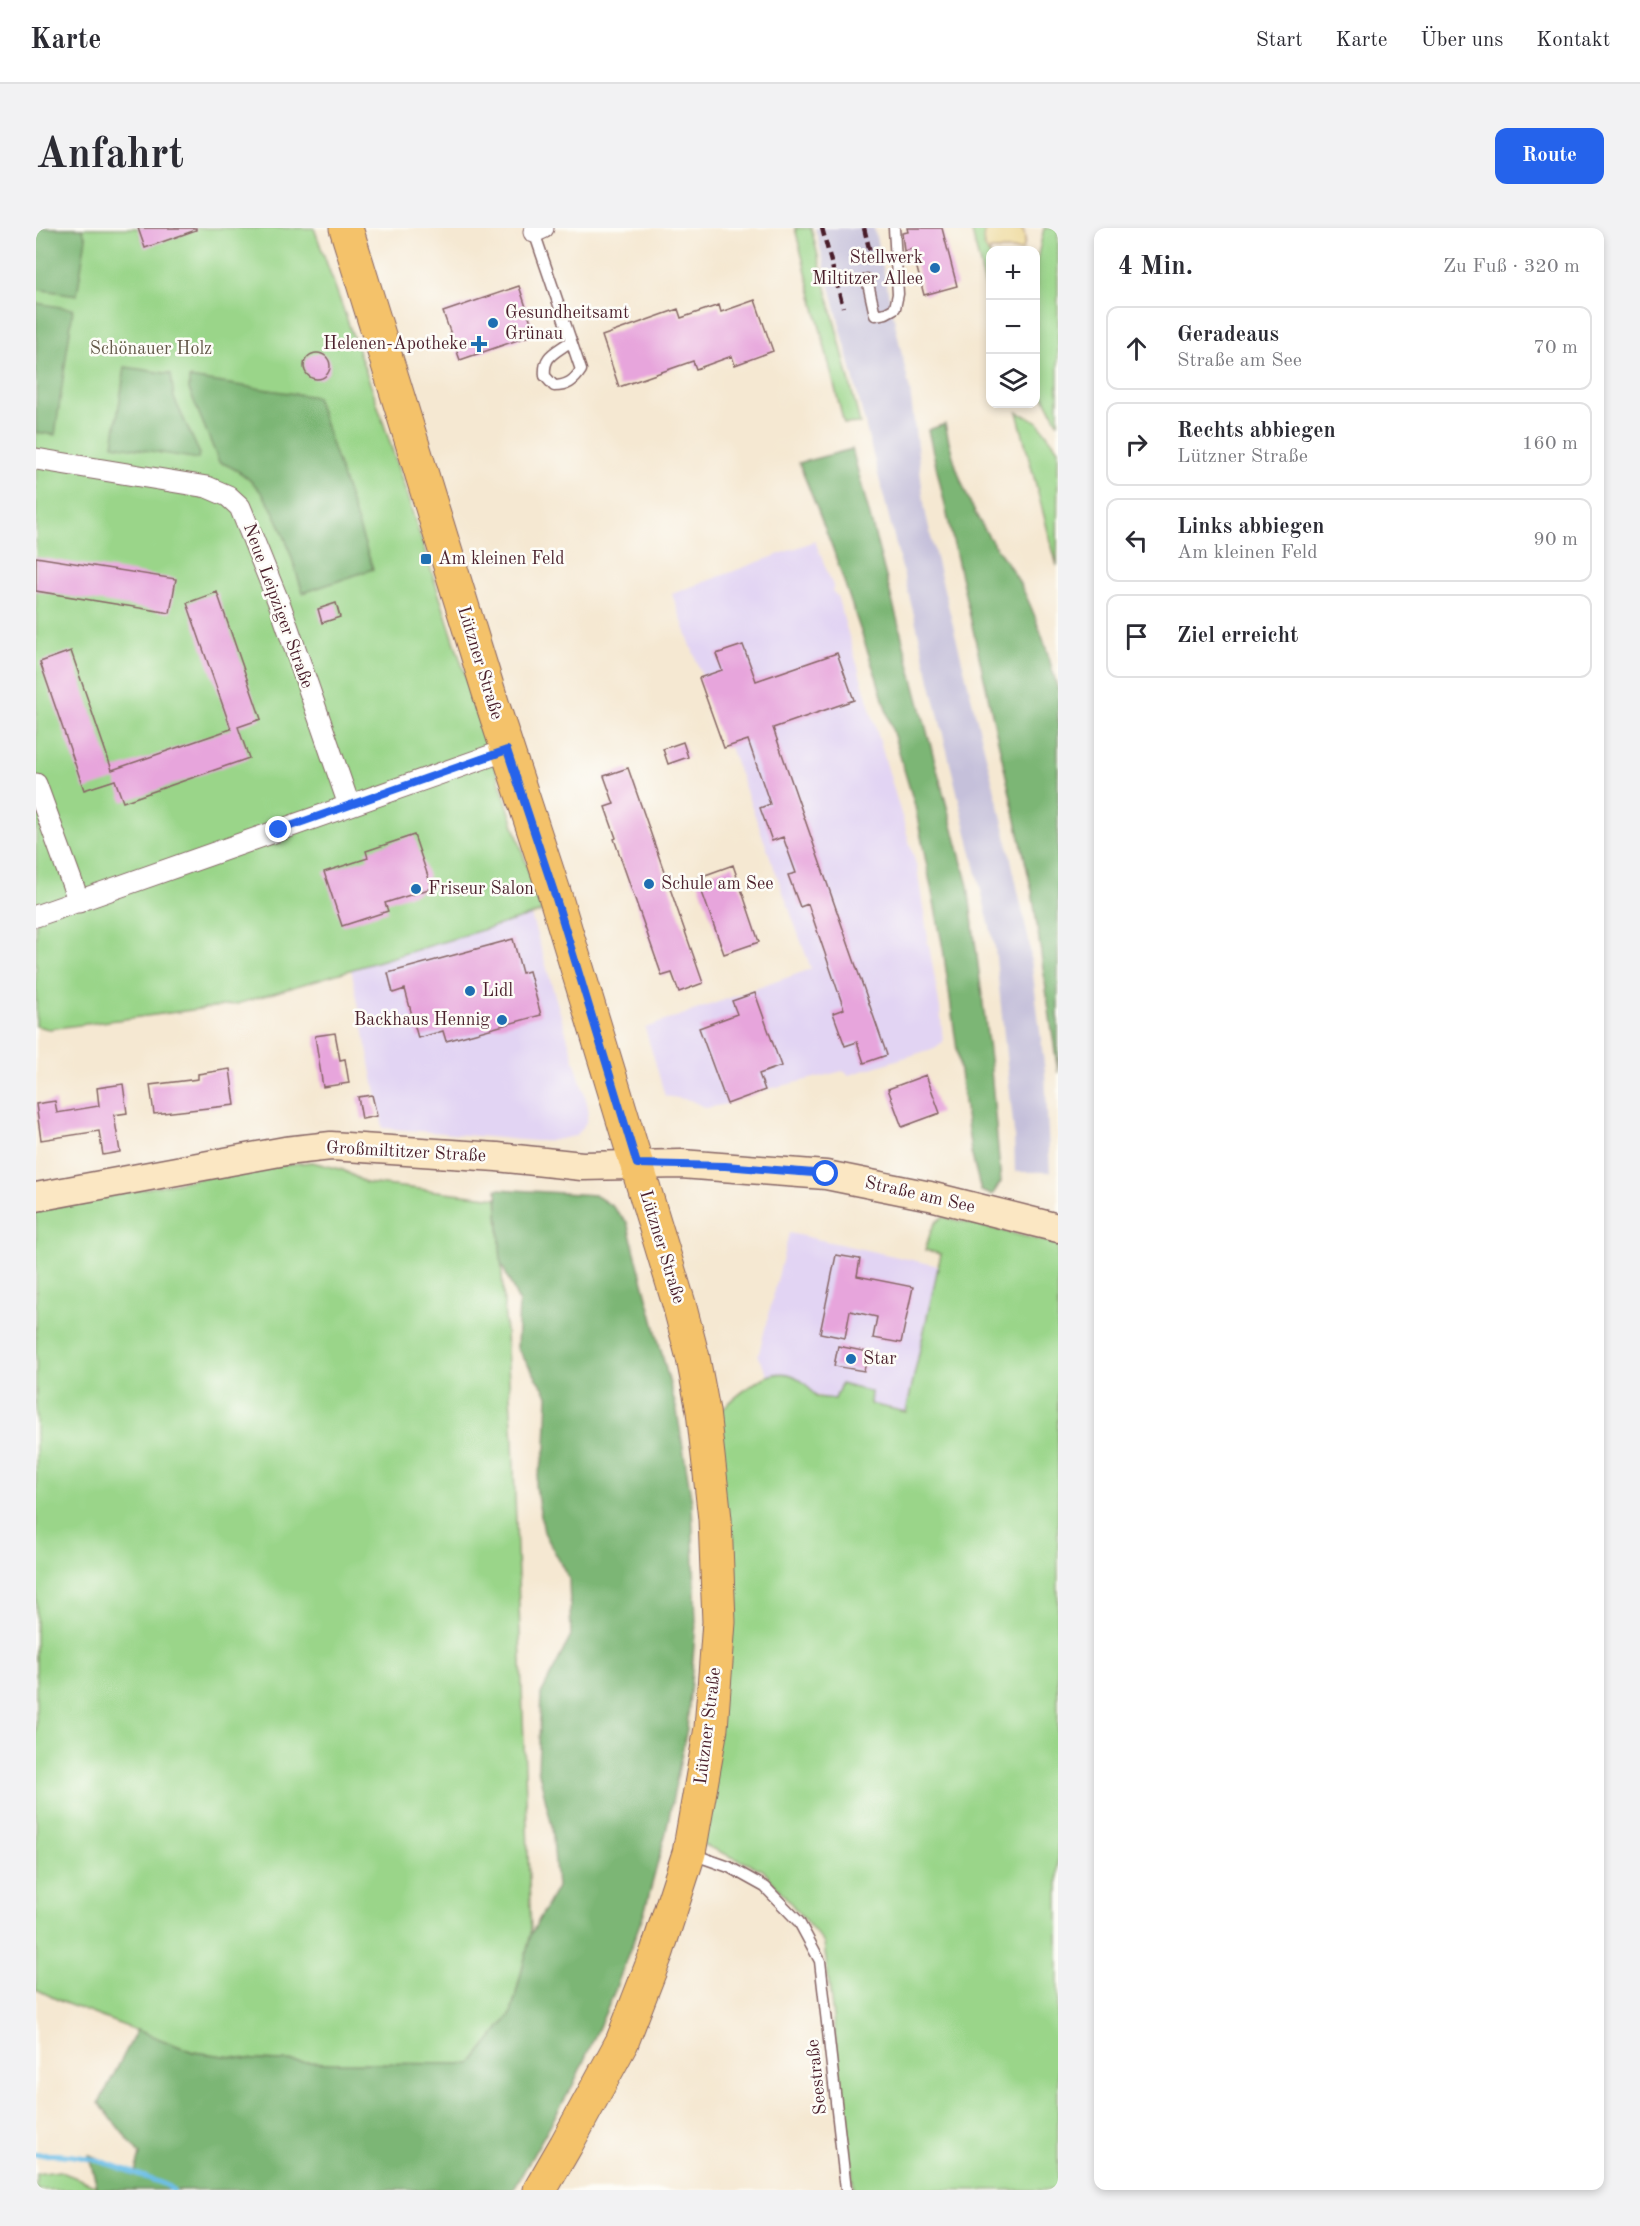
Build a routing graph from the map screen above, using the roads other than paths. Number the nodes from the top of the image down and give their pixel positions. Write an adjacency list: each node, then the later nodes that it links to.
1 (346, 228): 7 (main road, Lützner Straße)
2 (894, 228): 4 (lane)
3 (539, 230): 5 (lane)
4 (867, 279)
5 (571, 341)
6 (36, 459): 9 (street, Neue Leipziger Straße)
7 (507, 750): 9 (street); 12 (main road, Lützner Straße)
8 (36, 784): 10 (street)
9 (349, 805): 10 (street)
10 (79, 902): 11 (street)
11 (36, 916)
12 (637, 1164): 13 (street, Großmiltitzer Straße); 14 (street, Straße am See); 15 (main road, Lützner Straße)
13 (36, 1197)
14 (1058, 1228)
15 (689, 1853): 16 (main road, Lützner Straße); 17 (lane, Seestraße)
16 (540, 2190)
17 (846, 2190)

